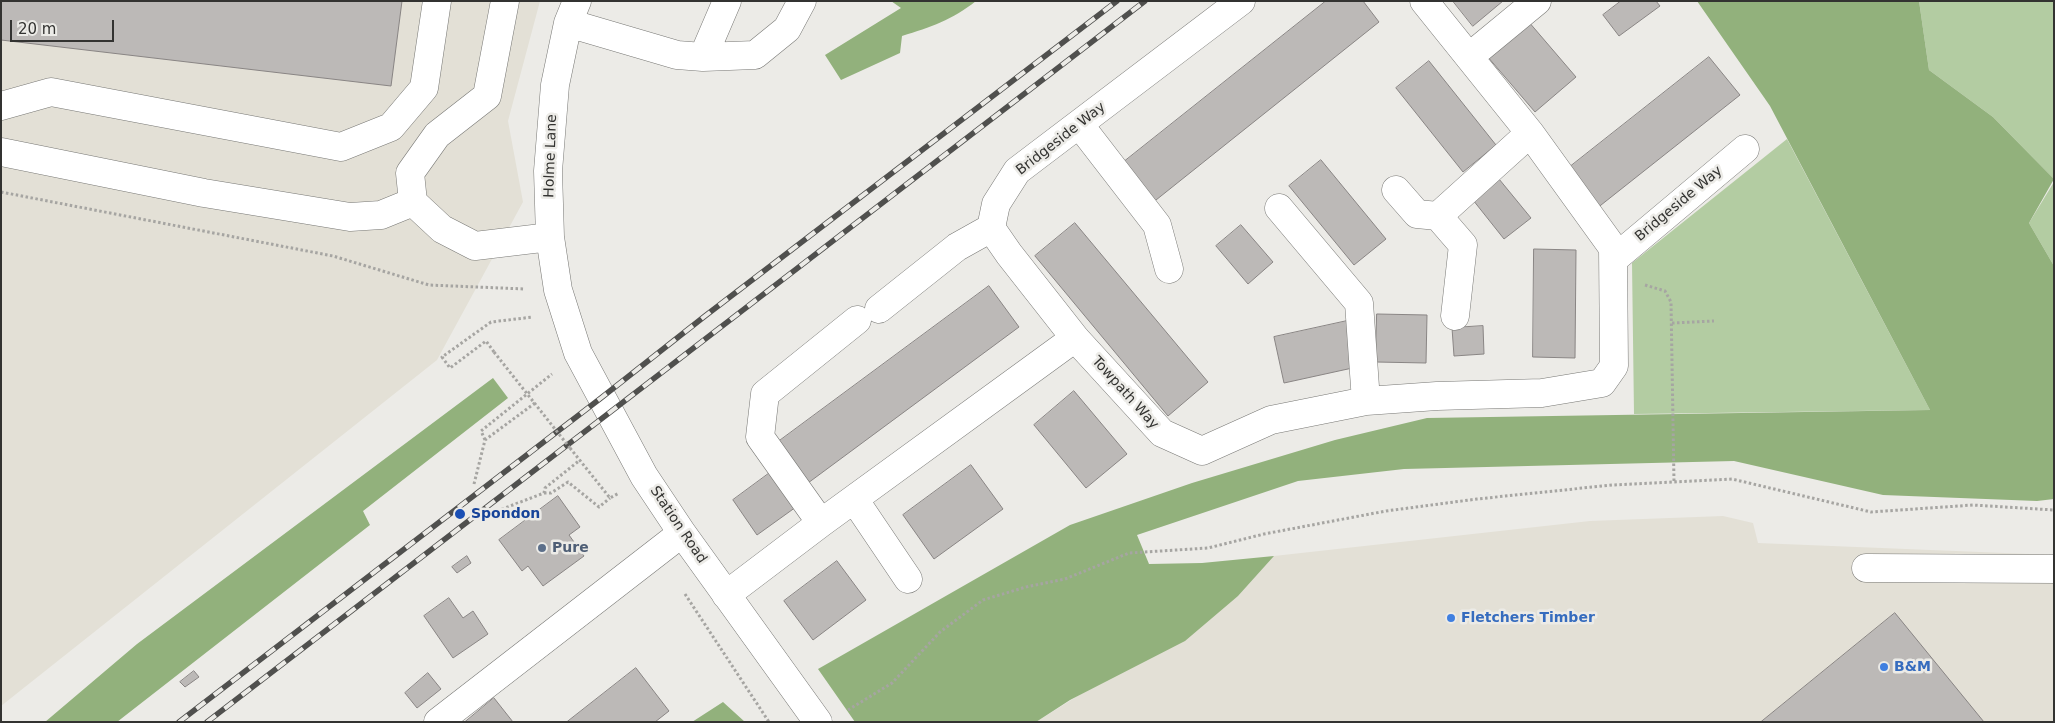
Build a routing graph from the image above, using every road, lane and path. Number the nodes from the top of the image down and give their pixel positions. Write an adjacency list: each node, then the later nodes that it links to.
1 (437, 1): 11 (street)
2 (505, 1): 18 (street)
3 (727, 1): 9 (street)
4 (802, 1): 9 (street)
5 (1241, 1): 12 (street, Bridgeside Way)
6 (1424, 1): 10 (street)
7 (1537, 1): 10 (street)
8 (573, 12): 9 (street); 22 (street, Holme Lane)
9 (703, 57)
10 (1469, 57): 13 (street)
11 (1, 106)
12 (1079, 124): 21 (street, Bridgeside Way); 23 (street)
13 (1530, 133): 20 (street); 24 (street)
14 (1745, 149): 24 (street, Bridgeside Way)
15 (1, 152): 18 (street)
16 (1396, 190): 20 (street)
17 (1, 192): 25 (path)
18 (413, 202): 22 (street)
19 (1279, 208): 31 (street)
20 (1438, 216): 26 (street)
21 (991, 228): 29 (street); 43 (street)
22 (550, 237): 25 (street, Holme Lane)
23 (1169, 269)
24 (1614, 272): 28 (path); 31 (street, Towpath Way)
25 (562, 301): 30 (street, Station Road); 32 (path, bridge)
26 (1455, 316)
27 (1714, 321): 28 (path)
28 (1672, 323): 35 (path)
29 (1075, 338): 31 (street, Towpath Way); 40 (street)
30 (578, 353): 33 (path); 44 (street, Station Road)
31 (1366, 401)
32 (535, 403): 33 (path); 34 (path, bridge)
33 (485, 440): 36 (path)
34 (580, 460): 37 (path); 38 (path)
35 (1674, 482): 41 (path); 49 (path)
36 (474, 484)
37 (604, 490)
38 (544, 493): 39 (path); 42 (path)
39 (610, 498)
40 (854, 499): 43 (street); 47 (street)
41 (2054, 510)
42 (497, 511)
43 (821, 523): 48 (street)
44 (682, 532): 48 (street, Station Road); 50 (street)
45 (1866, 568): 46 (street)
46 (2054, 569)
47 (908, 579)
48 (726, 595): 51 (street, Station Road)
49 (845, 712)
50 (438, 722)
51 (818, 722)

